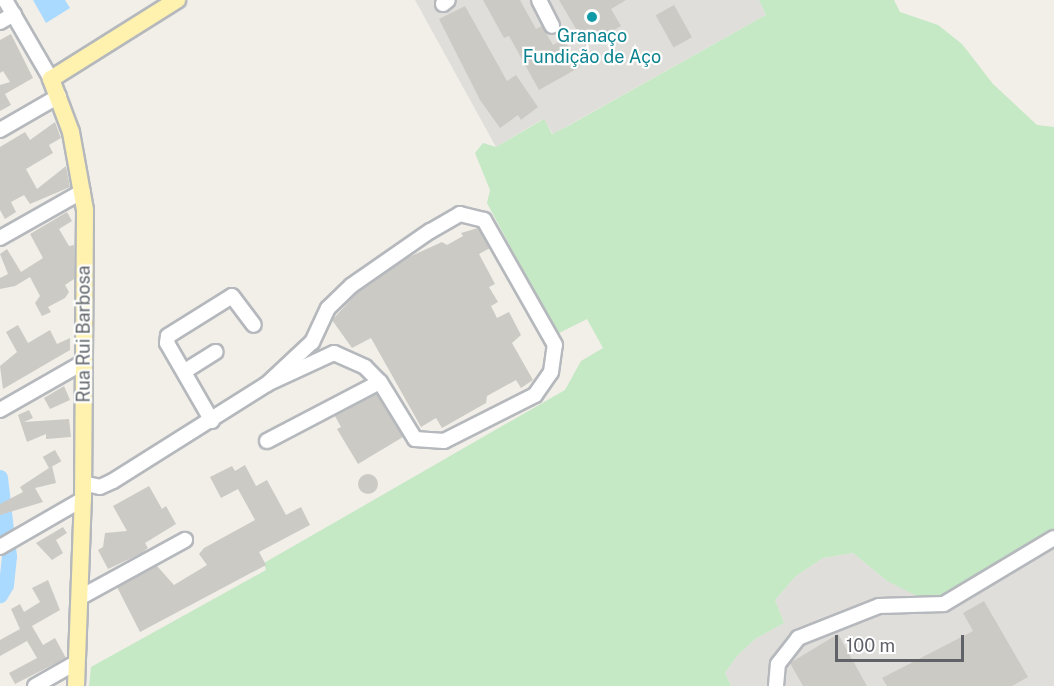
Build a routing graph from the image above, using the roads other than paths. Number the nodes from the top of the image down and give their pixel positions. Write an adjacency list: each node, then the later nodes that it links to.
1 (5, 0): 4 (street, Rua Rui Barbosa)
2 (177, 0): 7 (main road)
3 (539, 0): 6 (street)
4 (14, 14): 5 (street); 7 (street, Rua Rui Barbosa)
5 (0, 22)
6 (552, 26)
7 (51, 79): 8 (main road, Rua Rui Barbosa)
8 (59, 96): 9 (street); 10 (main road, Rua Rui Barbosa)
9 (0, 130)
10 (83, 191): 11 (street); 16 (main road, Rua Rui Barbosa)
11 (0, 238)
12 (254, 325): 17 (street)
13 (312, 342): 15 (street); 18 (street); 19 (street)
14 (215, 352): 17 (street)
15 (333, 353): 18 (street); 19 (street)
16 (84, 362): 20 (street); 23 (main road, Rua Rui Barbosa)
17 (185, 371): 21 (street)
18 (380, 382): 22 (street)
19 (267, 384): 21 (street)
20 (0, 410)
21 (212, 422): 23 (street)
22 (267, 441)
23 (83, 491): 26 (street); 27 (main road, Rua Rui Barbosa)
24 (1054, 538): 31 (street)
25 (185, 540): 27 (street)
26 (4, 544)
27 (79, 598): 28 (main road, Rua Rui Barbosa)
28 (77, 662): 29 (street); 30 (main road, Rua Rui Barbosa)
29 (35, 686)
30 (76, 686)
31 (776, 686)

